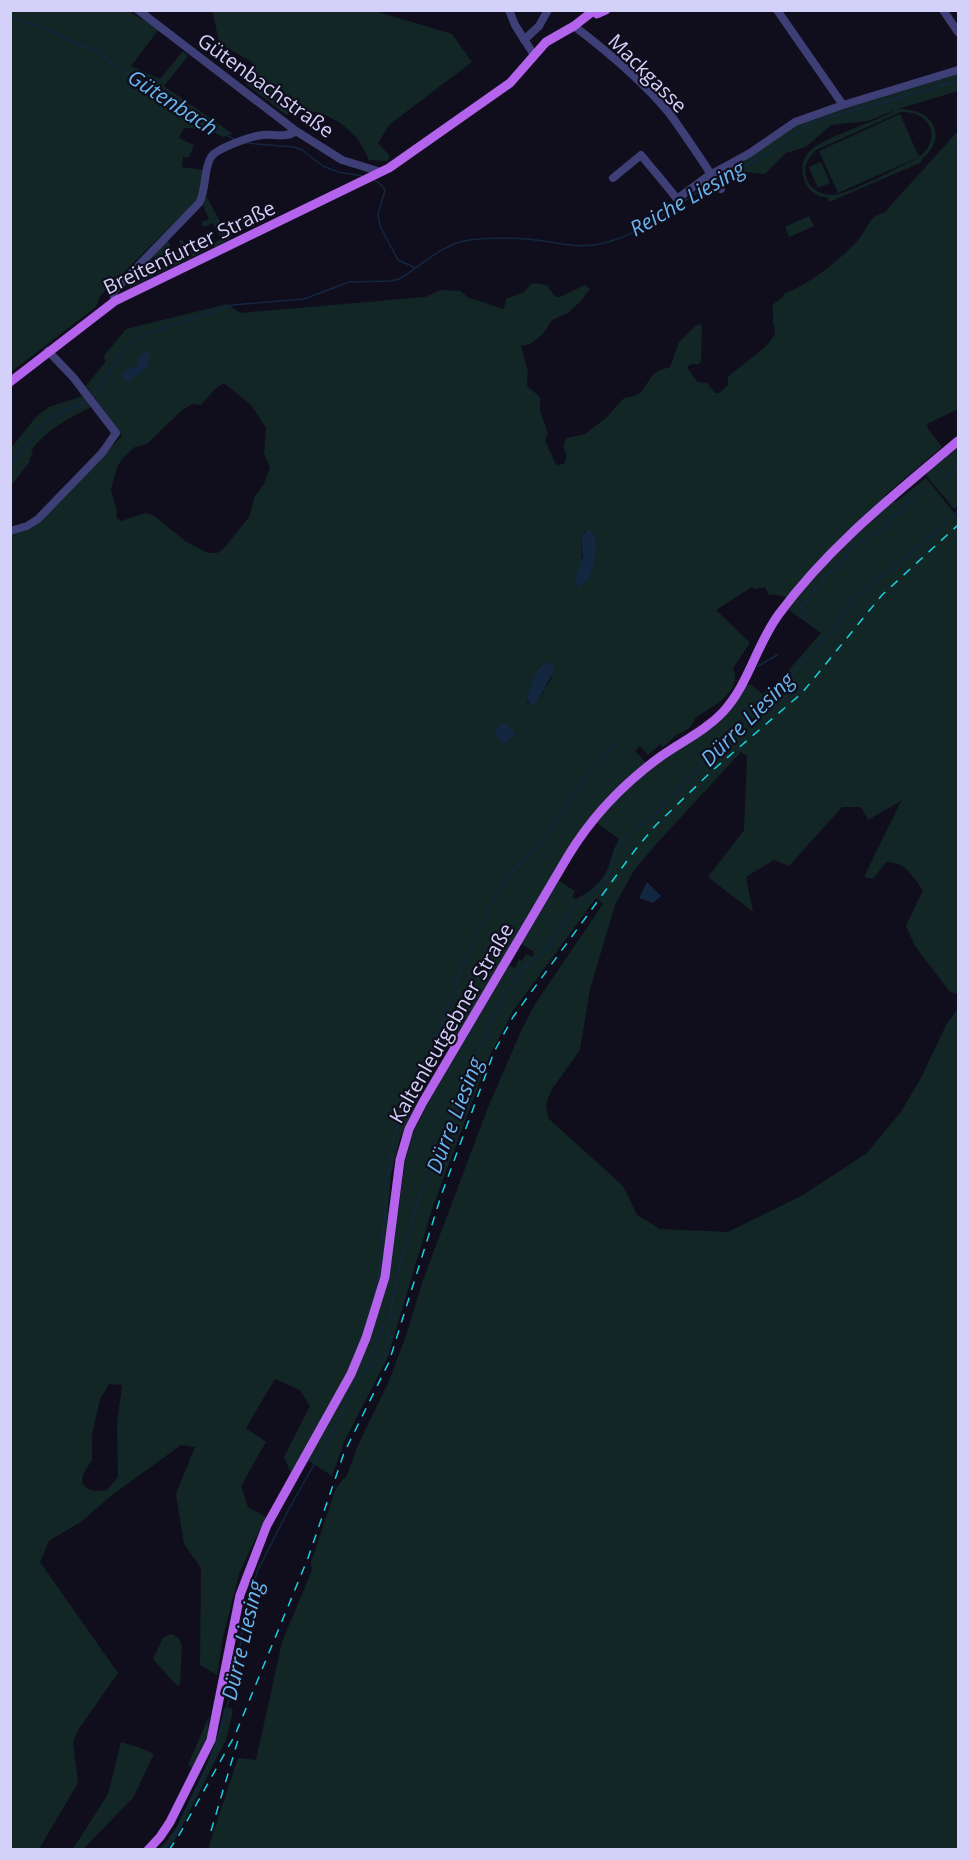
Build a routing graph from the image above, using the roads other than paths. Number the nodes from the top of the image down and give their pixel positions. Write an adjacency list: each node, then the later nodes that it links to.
1 (138, 10): 13 (street, Gütenbachstraße)
2 (509, 10): 9 (street)
3 (777, 10): 12 (street)
4 (943, 10): 8 (street)
5 (547, 12): 9 (street)
6 (597, 13): 7 (main road)
7 (578, 24): 10 (main road); 16 (street, Mackgasse)
8 (958, 32)
9 (524, 40): 10 (street)
10 (534, 56): 14 (main road)
11 (958, 70): 12 (street)
12 (843, 105): 16 (street)
13 (296, 131): 14 (street, Gütenbachstraße); 17 (street)
14 (379, 173): 17 (main road, Breitenfurter Straße)
15 (613, 178): 16 (street)
16 (716, 181)
17 (115, 301): 18 (main road, Breitenfurter Straße)
18 (48, 351): 19 (main road, Breitenfurter Straße); 21 (street)
19 (10, 382)
20 (958, 441): 22 (main road, Kaltenleutgebner Straße)
21 (10, 531)
22 (148, 1850)

